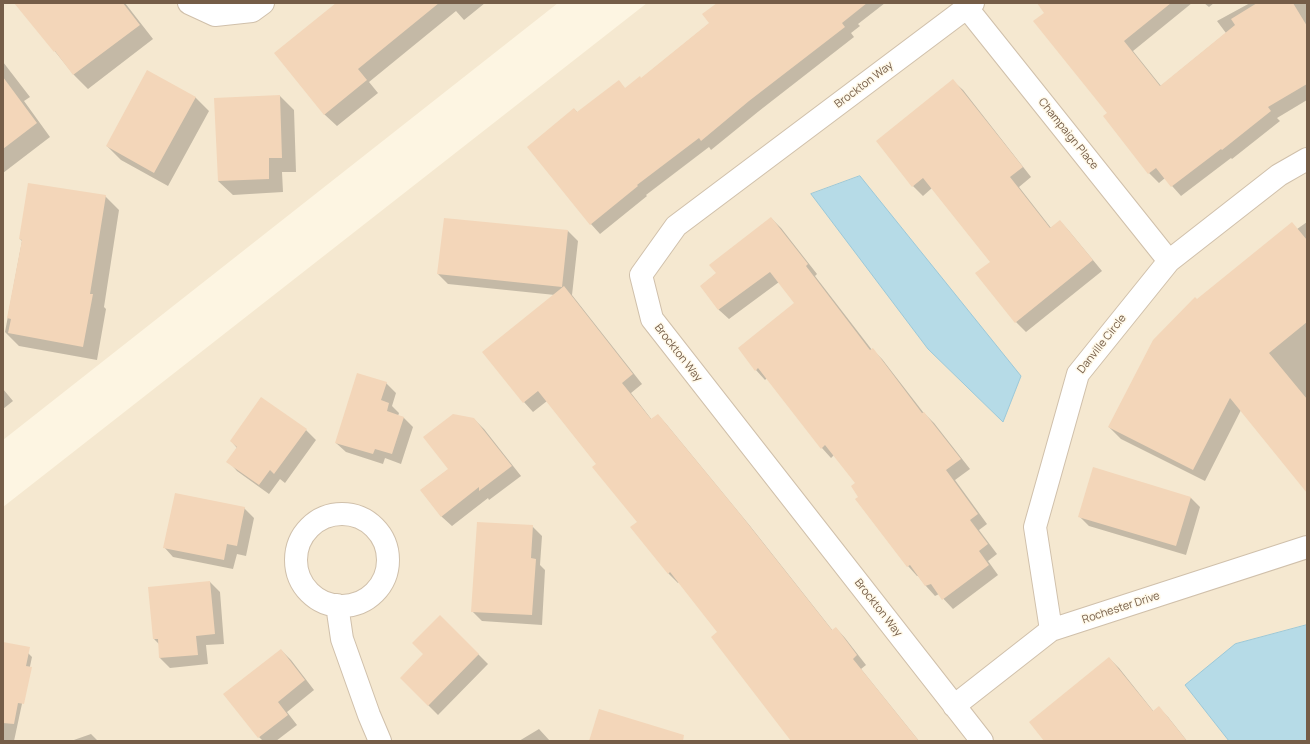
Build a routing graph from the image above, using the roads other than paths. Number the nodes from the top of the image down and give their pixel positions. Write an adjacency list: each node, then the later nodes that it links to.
1 (189, 3): 2 (street)
2 (263, 3)
3 (970, 5): 5 (street, Champaign Place); 9 (street, Brockton Way)
4 (1307, 159): 5 (street, Danville Circle)
5 (1169, 261): 8 (street, Danville Circle)
6 (1307, 547): 8 (street, Rochester Drive)
7 (337, 605): 7 (street); 10 (street)
8 (1051, 630): 9 (street, Rochester Drive)
9 (954, 706): 11 (street)
10 (380, 741)
11 (982, 741)

